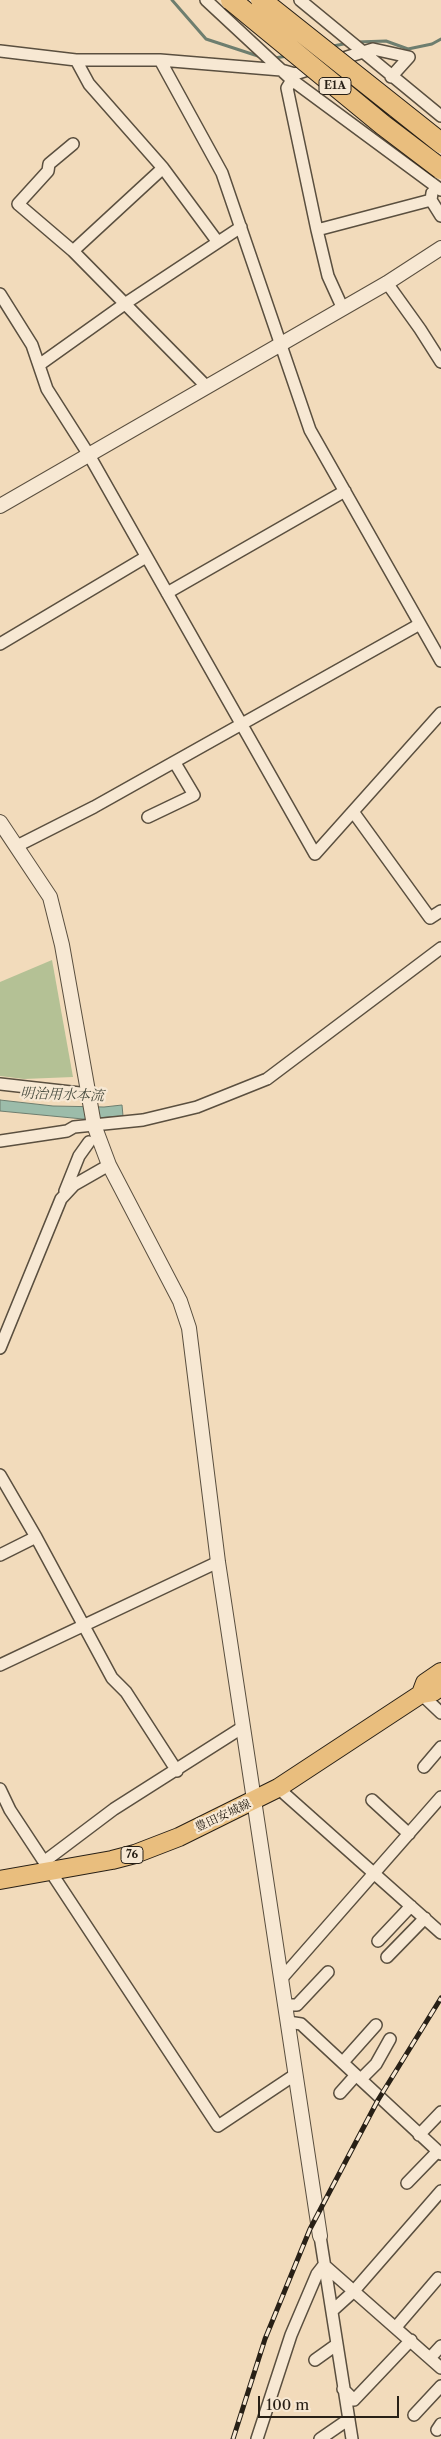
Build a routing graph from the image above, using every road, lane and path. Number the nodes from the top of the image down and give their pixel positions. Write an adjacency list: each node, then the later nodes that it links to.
1 (206, 0): 9 (street)
2 (231, 0): 16 (highway, E1A, bridge)
3 (260, 0): 13 (highway, E1A, bridge)
4 (300, 0): 6 (street)
5 (0, 51): 7 (street)
6 (363, 52): 9 (street); 10 (street); 10 (street)
7 (76, 60): 8 (street); 15 (street)
8 (160, 60): 9 (street); 19 (street)
9 (280, 70): 11 (street)
10 (391, 77): 12 (street)
11 (292, 80): 16 (street); 20 (street)
12 (441, 116)
13 (441, 143)
14 (73, 144): 23 (street)
15 (164, 168): 21 (street); 23 (street)
16 (439, 178): 17 (street)
17 (431, 200): 18 (street); 20 (street)
18 (441, 216)
19 (241, 227): 21 (street); 28 (street)
20 (317, 230): 27 (street)
21 (217, 241): 26 (street)
22 (441, 248): 24 (street)
23 (73, 250): 26 (street)
24 (387, 283): 27 (street); 29 (street)
25 (0, 294): 30 (street)
26 (126, 303): 30 (street); 31 (street)
27 (343, 309): 28 (street)
28 (282, 343): 31 (street); 33 (street)
29 (441, 362)
30 (39, 366): 32 (street)
31 (207, 387): 32 (street)
32 (89, 455): 34 (street); 35 (street)
33 (345, 491): 36 (street); 37 (street)
34 (0, 506)
35 (146, 556): 36 (street); 38 (street)
36 (167, 593): 41 (street)
37 (420, 624): 39 (street); 41 (street)
38 (0, 644)
39 (441, 661)
40 (441, 713): 43 (street)
41 (241, 725): 42 (street); 43 (street)
42 (175, 762): 44 (street); 46 (street)
43 (354, 813): 47 (street)
44 (148, 817)
45 (0, 822): 46 (street)
46 (17, 846): 50 (street)
47 (441, 911)
48 (441, 948): 50 (street)
49 (0, 1084): 50 (street)
50 (92, 1111): 51 (street); 53 (street)
51 (0, 1141)
52 (89, 1142): 54 (street)
53 (109, 1165): 54 (street); 59 (street)
54 (61, 1200): 55 (street)
55 (0, 1348)
56 (0, 1475): 57 (street)
57 (36, 1537): 58 (street); 60 (street)
58 (0, 1555)
59 (218, 1562): 60 (street); 66 (street)
60 (84, 1624): 61 (street); 69 (street)
61 (0, 1665)
62 (441, 1672): 64 (main road, 豊田安城線 / 76)
63 (441, 1686): 64 (main road, 豊田安城線 / 76)
64 (420, 1694): 65 (street); 70 (main road, 豊田安城線 / 76)
65 (441, 1713)
66 (243, 1727): 69 (street); 74 (street)
67 (441, 1747): 68 (street)
68 (424, 1767)
69 (178, 1771): 76 (street)
70 (278, 1788): 74 (main road, 豊田安城線 / 76); 77 (street)
71 (0, 1789): 76 (street)
72 (441, 1797): 75 (street)
73 (372, 1800): 75 (street)
74 (254, 1801): 76 (main road, 豊田安城線 / 76); 85 (street)
75 (409, 1834): 77 (street)
76 (48, 1867): 78 (main road, 豊田安城線 / 76); 91 (street)
77 (374, 1872): 79 (street); 85 (street)
78 (0, 1880)
79 (411, 1906): 80 (street); 82 (street)
80 (425, 1918): 81 (street); 83 (street)
81 (441, 1932)
82 (378, 1941)
83 (388, 1957)
84 (328, 1972): 86 (street)
85 (282, 1978): 86 (street)
86 (286, 2005): 87 (street)
87 (288, 2022): 90 (street); 91 (street)
88 (376, 2025): 90 (street)
89 (390, 2039): 92 (street)
90 (342, 2062): 92 (street)
91 (296, 2074): 99 (street)
92 (359, 2077): 93 (street); 95 (street)
93 (340, 2093)
94 (441, 2112): 95 (street)
95 (420, 2135): 96 (street)
96 (439, 2153): 97 (street)
97 (406, 2183)
98 (441, 2191): 102 (street)
99 (320, 2236): 100 (street)
100 (324, 2265): 102 (street); 103 (street); 115 (street)
101 (438, 2278): 104 (street)
102 (353, 2292): 103 (street); 104 (street)
103 (332, 2311): 106 (street)
104 (396, 2327): 105 (street)
105 (411, 2340): 108 (street); 112 (street)
106 (336, 2346): 109 (street); 112 (street)
107 (441, 2346): 108 (street)
108 (430, 2358): 110 (street)
109 (315, 2360)
110 (441, 2368)
111 (441, 2386): 113 (street)
112 (342, 2389): 114 (street)
113 (414, 2415)
114 (349, 2419): 116 (street); 117 (street)
115 (257, 2439)
116 (320, 2439)
117 (352, 2439)

